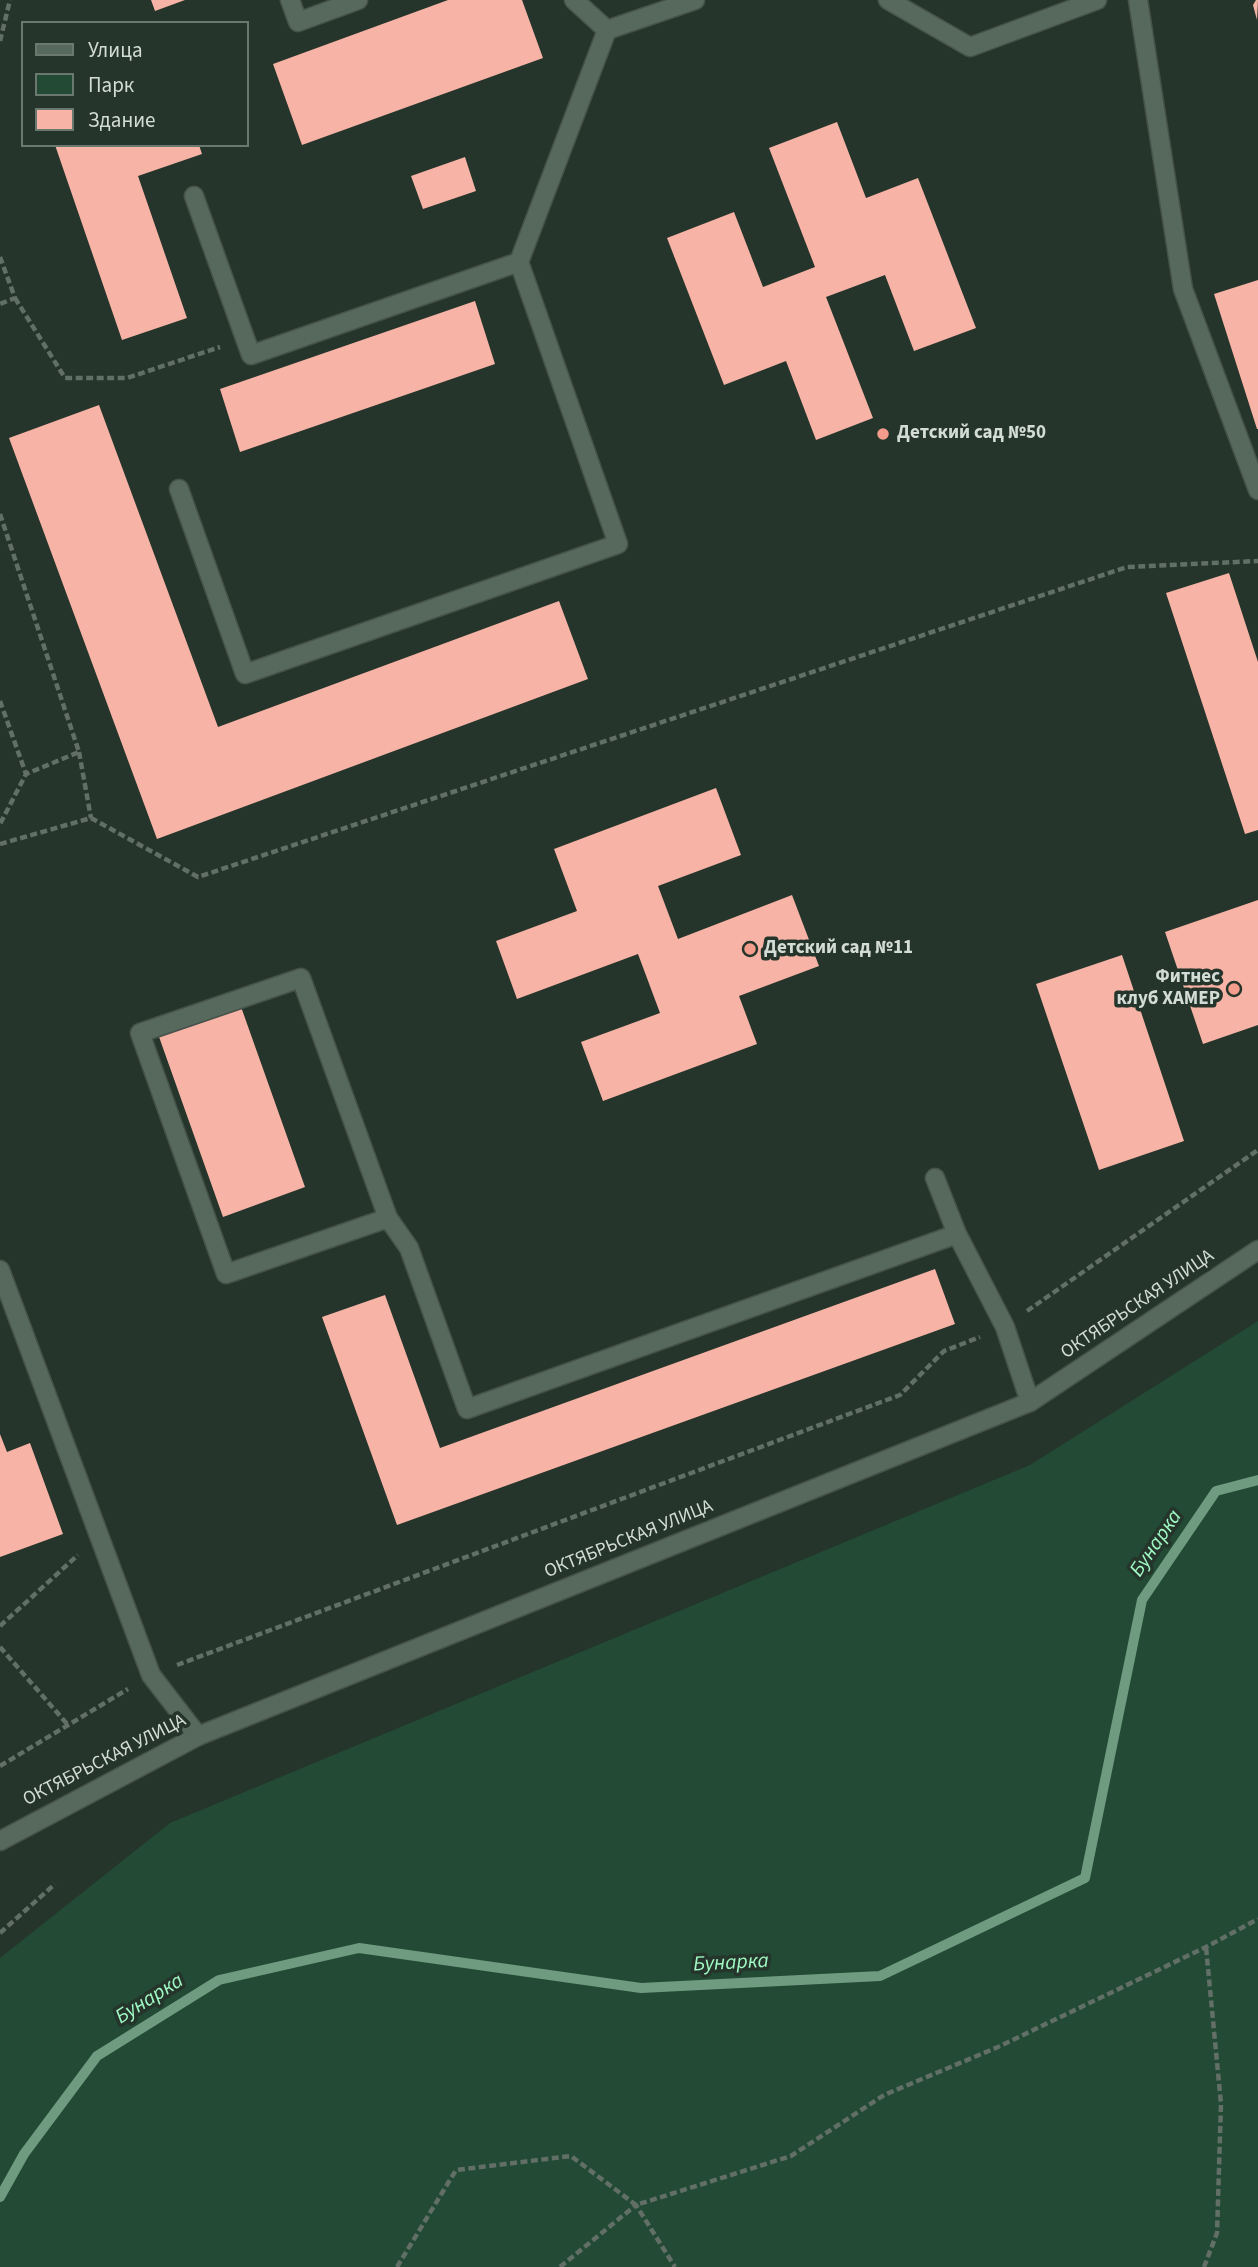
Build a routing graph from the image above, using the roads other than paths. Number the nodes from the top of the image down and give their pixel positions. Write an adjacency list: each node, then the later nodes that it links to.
1 (290, 0): 2 (street)
2 (358, 0)
3 (573, 0): 8 (street)
4 (695, 0): 8 (street)
5 (888, 0): 6 (street)
6 (1097, 0)
7 (1138, 0): 12 (street)
8 (607, 30): 10 (street)
9 (194, 196): 10 (street)
10 (519, 262): 11 (street)
11 (179, 489)
12 (1258, 490)
13 (935, 1178): 15 (street)
14 (388, 1218): 14 (street); 15 (street)
15 (957, 1234): 18 (street)
16 (1258, 1250): 18 (street, ОКТЯБРЬСКАЯ УЛИЦА)
17 (0, 1270): 19 (street)
18 (1030, 1402): 19 (street, ОКТЯБРЬСКАЯ УЛИЦА)
19 (198, 1736): 20 (street, ОКТЯБРЬСКАЯ УЛИЦА)
20 (0, 1841)

